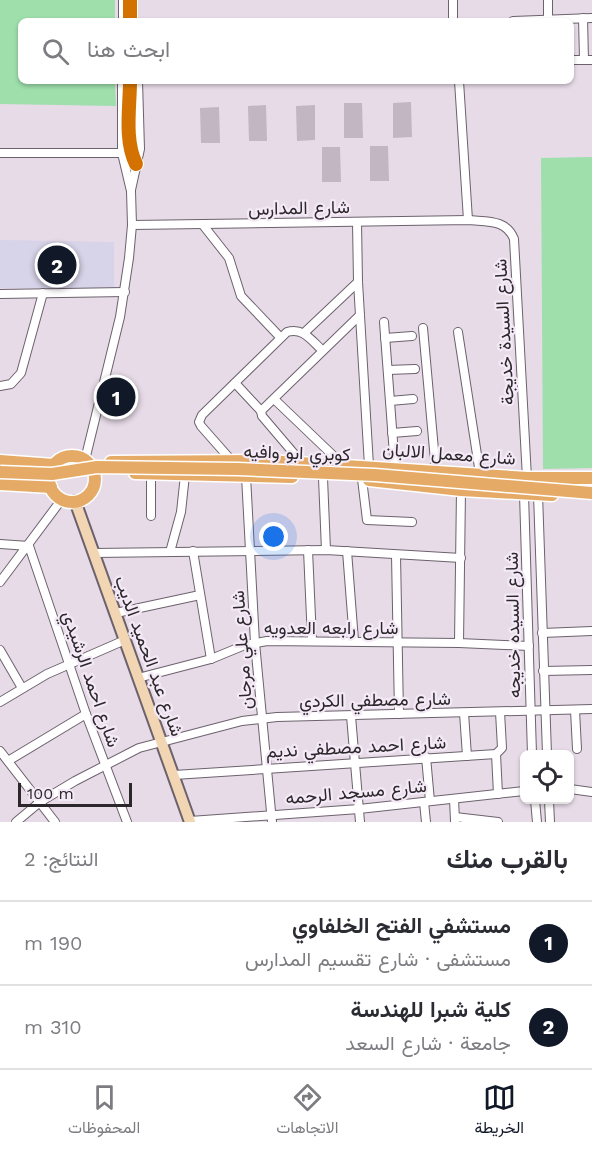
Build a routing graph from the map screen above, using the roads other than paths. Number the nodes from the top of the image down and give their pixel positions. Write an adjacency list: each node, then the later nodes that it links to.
1 (123, 0): 6 (street)
2 (130, 0): 7 (highway)
3 (136, 0): 8 (street)
4 (453, 0): 9 (street)
5 (548, 0): 10 (street)
6 (123, 18)
7 (130, 18)
8 (137, 18)
9 (453, 18)
10 (552, 18)
11 (588, 18): 12 (street)
12 (588, 60)
13 (122, 84): 17 (street)
14 (130, 84): 17 (highway)
15 (138, 84): 19 (street)
16 (459, 84): 21 (street)
17 (126, 148): 18 (street); 19 (highway); 20 (street)
18 (0, 153)
19 (136, 164): 20 (street)
20 (131, 191): 23 (street)
21 (468, 220): 22 (street, شارع المدارس); 63 (street, شارع السيدة خديجة)
22 (357, 222): 24 (street, شارع المدارس); 25 (street)
23 (132, 225): 24 (street, شارع المدارس); 26 (street)
24 (203, 225): 35 (street)
25 (358, 282): 29 (street); 33 (street)
26 (125, 292): 27 (street); 52 (street)
27 (43, 293): 28 (street); 41 (street)
28 (0, 294)
29 (360, 315): 37 (street); 54 (street)
30 (384, 322): 36 (street)
31 (423, 328): 57 (street)
32 (458, 332): 60 (street)
33 (304, 333): 35 (street); 37 (street)
34 (412, 336): 36 (street)
35 (280, 337): 40 (street)
36 (386, 338): 39 (street)
37 (322, 350): 42 (street)
38 (415, 369): 39 (street)
39 (388, 370): 44 (street)
40 (235, 383): 45 (street); 48 (street)
41 (0, 387)
42 (274, 399): 45 (street); 53 (street)
43 (413, 399): 44 (street)
44 (390, 401): 47 (street)
45 (261, 411): 50 (street)
46 (417, 431): 47 (street)
47 (392, 433): 55 (street)
48 (231, 460): 50 (main road, شارع معمل الالبان); 52 (main road, شارع معمل الالبان)
49 (0, 461): 51 (main road)
50 (302, 463): 53 (main road, شارع معمل الالبان)
51 (54, 465): 52 (main road); 69 (main road)
52 (89, 465): 58 (main road, شارع معمل الالبان); 76 (main road)
53 (343, 465): 54 (main road, شارع معمل الالبان)
54 (369, 466): 55 (main road, شارع معمل الالبان)
55 (395, 468): 57 (main road, شارع معمل الالبان)
56 (0, 472): 72 (main road, كوبري ابو وافيه, bridge)
57 (436, 472): 60 (main road, شارع معمل الالبان)
58 (151, 474): 59 (main road, شارع معمل الالبان); 77 (street)
59 (185, 475): 61 (main road, شارع معمل الالبان); 86 (street)
60 (485, 475): 63 (main road, شارع معمل الالبان); 71 (main road)
61 (246, 476): 62 (main road, شارع معمل الالبان); 81 (street, شارع علي مرجان)
62 (322, 478): 66 (main road, شارع معمل الالبان); 83 (street)
63 (526, 478): 65 (main road, شارع معمل الالبان)
64 (592, 478): 65 (main road, شارع معمل الالبان)
65 (564, 479): 68 (main road)
66 (362, 480): 70 (main road, شارع معمل الالبان); 78 (street)
67 (0, 484): 69 (main road)
68 (592, 484)
69 (51, 487): 76 (main road)
70 (461, 490): 71 (main road, شارع معمل الالبان); 89 (street)
71 (491, 491): 73 (main road, شارع معمل الالبان)
72 (592, 493)
73 (524, 494): 74 (main road, شارع معمل الالبان); 101 (street, شارع السيده خديجه)
74 (538, 494): 75 (main road, شارع معمل الالبان); 94 (street, شارع السيده خديجه)
75 (592, 498)
76 (69, 500): 80 (street); 87 (street, شارع عبد الحميد الديب)
77 (151, 516)
78 (412, 522)
79 (0, 544): 80 (street)
80 (29, 546): 90 (street); 104 (street, شارع احمد الرشيدي)
81 (251, 550): 82 (street); 84 (street); 99 (street, شارع علي مرجان)
82 (308, 550): 83 (street); 96 (street)
83 (326, 550): 85 (street)
84 (193, 551): 86 (street); 91 (street)
85 (346, 551): 88 (street); 97 (street)
86 (170, 552): 87 (street)
87 (94, 553): 92 (street, شارع عبد الحميد الديب)
88 (396, 555): 89 (street); 98 (street)
89 (461, 558): 100 (street)
90 (0, 582)
91 (200, 595): 92 (street); 103 (street)
92 (116, 613): 95 (street, شارع عبد الحميد الديب)
93 (592, 631): 94 (street, شارع رابعه العدويه)
94 (542, 636): 101 (street, شارع رابعه العدويه); 106 (street, شارع السيده خديجه)
95 (124, 640): 104 (street); 107 (street, شارع عبد الحميد الديب)
96 (312, 640): 97 (street, شارع رابعه العدويه); 99 (street, شارع رابعه العدويه)
97 (354, 641): 98 (street, شارع رابعه العدويه)
98 (398, 642): 100 (street, شارع رابعه العدويه); 117 (street)
99 (255, 643): 103 (street, شارع رابعه العدويه); 119 (street, شارع علي مرجان)
100 (459, 643): 101 (street, شارع رابعه العدويه)
101 (529, 643): 112 (street, شارع السيده خديجه)
102 (0, 650): 108 (street)
103 (211, 659): 107 (street, شارع رابعه العدويه)
104 (69, 664): 108 (street); 116 (street, شارع احمد الرشيدي)
105 (592, 670): 106 (street)
106 (543, 671): 113 (street, شارع السيده خديجه)
107 (138, 678): 120 (street, شارع عبد الحميد الديب)
108 (22, 688): 109 (street)
109 (0, 702)
110 (592, 709): 111 (street, شارع مصطفي الكردي)
111 (575, 710): 113 (street, شارع مصطفي الكردي); 121 (street)
112 (530, 711): 113 (street, شارع مصطفي الكردي); 114 (street, شارع مصطفي الكردي); 122 (street, شارع السيده خديجه)
113 (545, 711): 123 (street, شارع السيده خديجه)
114 (500, 712): 115 (street, شارع مصطفي الكردي); 125 (street)
115 (465, 713): 117 (street, شارع مصطفي الكردي); 126 (street)
116 (86, 714): 128 (street); 130 (street, شارع احمد الرشيدي)
117 (399, 714): 118 (street, شارع مصطفي الكردي)
118 (351, 716): 119 (street, شارع مصطفي الكردي); 129 (street)
119 (262, 718): 120 (street, شارع مصطفي الكردي); 131 (street, شارع علي مرجان)
120 (162, 741): 130 (street, شارع مصطفي الكردي); 132 (street, شارع عبد الحميد الديب)
121 (577, 749)
122 (532, 750)
123 (547, 750)
124 (0, 751): 128 (street)
125 (496, 754): 126 (street, شارع احمد مصطفي نديم); 136 (street)
126 (467, 756): 127 (street, شارع احمد مصطفي نديم)
127 (426, 757): 129 (street, شارع احمد مصطفي نديم); 138 (street)
128 (8, 761): 139 (street)
129 (355, 762): 131 (street, شارع احمد مصطفي نديم); 142 (street)
130 (105, 764): 139 (street, شارع مصطفي الكردي); 148 (street, شارع احمد الرشيدي)
131 (268, 767): 132 (street, شارع احمد مصطفي نديم); 143 (street, شارع علي مرجان)
132 (174, 774): 145 (street, شارع عبد الحميد الديب)
133 (574, 790): 135 (street)
134 (520, 792): 136 (street, شارع مسجد الرحمه)
135 (592, 792)
136 (498, 794): 137 (street, شارع مسجد الرحمه)
137 (454, 799): 138 (street, شارع مسجد الرحمه); 144 (street)
138 (427, 801): 142 (street, شارع مسجد الرحمه); 150 (street)
139 (40, 802): 146 (street, شارع مصطفي الكردي); 147 (street)
140 (535, 804): 152 (street)
141 (549, 804): 153 (street)
142 (359, 808): 143 (street, شارع مسجد الرحمه); 149 (street)
143 (272, 818): 145 (street, شارع مسجد الرحمه)
144 (455, 819): 151 (street)
145 (190, 821)
146 (16, 822)
147 (55, 822)
148 (127, 822)
149 (360, 822)
150 (426, 822)
151 (498, 822)
152 (537, 822)
153 (550, 822)

